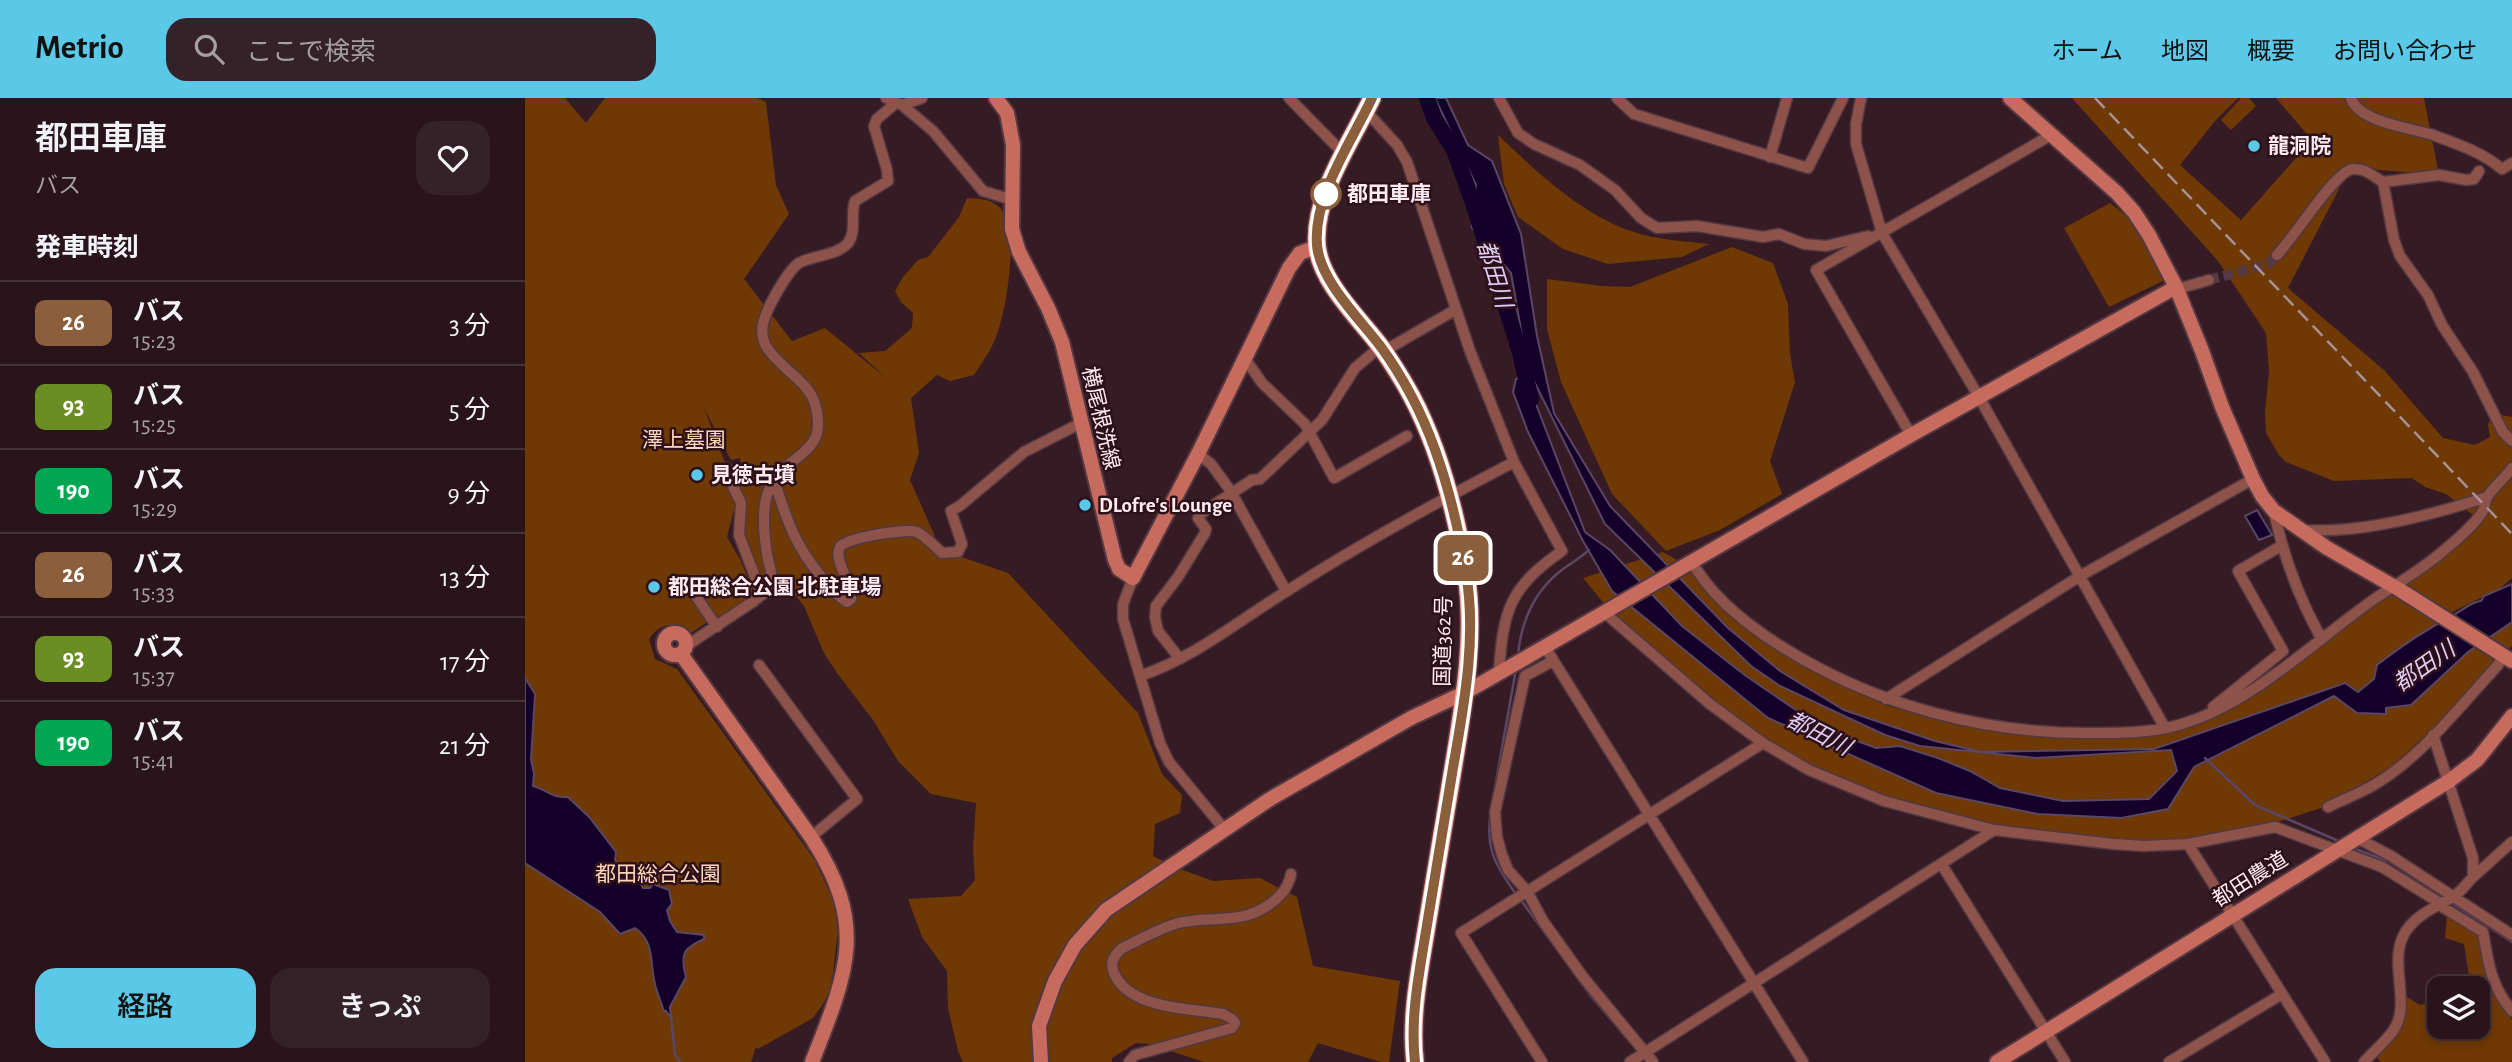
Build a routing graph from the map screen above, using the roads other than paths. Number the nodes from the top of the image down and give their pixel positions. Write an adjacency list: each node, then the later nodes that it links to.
1 (922, 98): 11 (street)
2 (996, 98): 19 (street, 横尾根洗線)
3 (1289, 98): 14 (street)
4 (1499, 98): 20 (street)
5 (1617, 98): 15 (street)
6 (1787, 98): 15 (street)
7 (1843, 98): 15 (street)
8 (1861, 98): 20 (street)
9 (2010, 98): 13 (street)
10 (2351, 98): 16 (street)
11 (895, 102): 19 (street); 39 (street)
12 (1369, 104): 14 (highway, 国道362号); 25 (street)
13 (2053, 134): 20 (street); 24 (street)
14 (1344, 153): 21 (highway, 国道362号)
15 (1770, 157)
16 (2512, 163)
17 (2479, 171): 18 (street)
18 (2383, 183): 22 (street); 33 (street)
19 (1013, 200): 29 (street, 横尾根洗線)
20 (1882, 233): 28 (street); 31 (street)
21 (1317, 247): 26 (highway, 国道362号); 27 (street)
22 (2277, 255)
23 (2209, 280): 24 (street)
24 (2176, 287): 28 (street); 38 (street)
25 (1455, 310): 26 (street); 35 (street)
26 (1382, 349): 30 (street); 41 (highway, 国道362号)
27 (1244, 357): 30 (street); 34 (street)
28 (1979, 397): 31 (street); 47 (street)
29 (1081, 423): 39 (street); 48 (street, 横尾根洗線)
30 (1310, 432): 32 (street); 40 (street)
31 (1911, 435): 46 (street)
32 (1406, 436)
33 (2512, 441)
34 (1198, 454): 40 (street); 48 (street)
35 (1514, 462): 41 (street); 62 (street)
36 (727, 468): 52 (street)
37 (2512, 468): 42 (street)
38 (2253, 479): 43 (street); 47 (street)
39 (774, 480): 52 (street)
40 (1230, 493): 50 (street); 59 (street)
41 (1451, 495): 50 (street); 64 (highway, 国道362号)
42 (2487, 497): 44 (street); 49 (street)
43 (2274, 511): 44 (street); 45 (street)
44 (2301, 529): 49 (street)
45 (2281, 546): 55 (street); 67 (street)
46 (1692, 562): 53 (street); 65 (street)
47 (2080, 576): 65 (street); 68 (street)
48 (1132, 578): 63 (street)
49 (2396, 589): 55 (street); 58 (street)
50 (1286, 591): 59 (street)
51 (693, 592): 54 (street)
52 (762, 595): 54 (street)
53 (1607, 611): 56 (street); 70 (street)
54 (717, 626): 57 (street)
55 (2321, 638): 67 (street)
56 (1545, 647): 60 (street); 62 (street)
57 (683, 650): 76 (street)
58 (2508, 658): 69 (street)
59 (1179, 659): 63 (street)
60 (1553, 661): 73 (street); 83 (street)
61 (758, 665): 76 (street)
62 (1503, 670): 64 (street)
63 (1140, 676): 74 (street)
64 (1466, 692): 74 (street); 95 (highway, 国道362号)
65 (1886, 699): 68 (street)
66 (2512, 716): 71 (street, 都田農道)
67 (2199, 718): 68 (street)
68 (2165, 728)
69 (2433, 735): 71 (street); 72 (street)
70 (1763, 743): 73 (street); 75 (street)
71 (2449, 781): 79 (street, 都田農道); 82 (street)
72 (2328, 807)
73 (1648, 815): 83 (street); 87 (street)
74 (1224, 830): 93 (street)
75 (1994, 830): 78 (street); 80 (street)
76 (811, 837): 92 (street)
77 (2512, 842): 82 (street)
78 (2188, 844): 79 (street); 85 (street)
79 (2346, 844): 84 (street); 84 (street); 85 (street, 都田農道)
80 (1942, 865): 87 (street); 90 (street)
81 (1291, 874): 94 (street)
82 (2473, 877): 84 (street)
83 (1526, 892): 91 (street); 96 (street)
84 (2447, 899): 86 (street); 89 (street); 103 (street)
85 (2233, 915): 88 (street); 90 (street, 都田農道)
86 (2512, 935)
87 (1754, 984): 91 (street); 98 (street)
88 (2282, 994): 101 (street); 102 (street)
89 (2512, 1011)
90 (2046, 1032): 99 (street, 都田農道); 100 (street)
91 (1639, 1056): 97 (street)
92 (813, 1062)
93 (1041, 1062)
94 (1129, 1062)
95 (1415, 1062)
96 (1542, 1062)
97 (1653, 1062)
98 (1803, 1062)
99 (1997, 1062)
100 (2064, 1062)
101 (2169, 1062)
102 (2325, 1062)
103 (2364, 1062)

